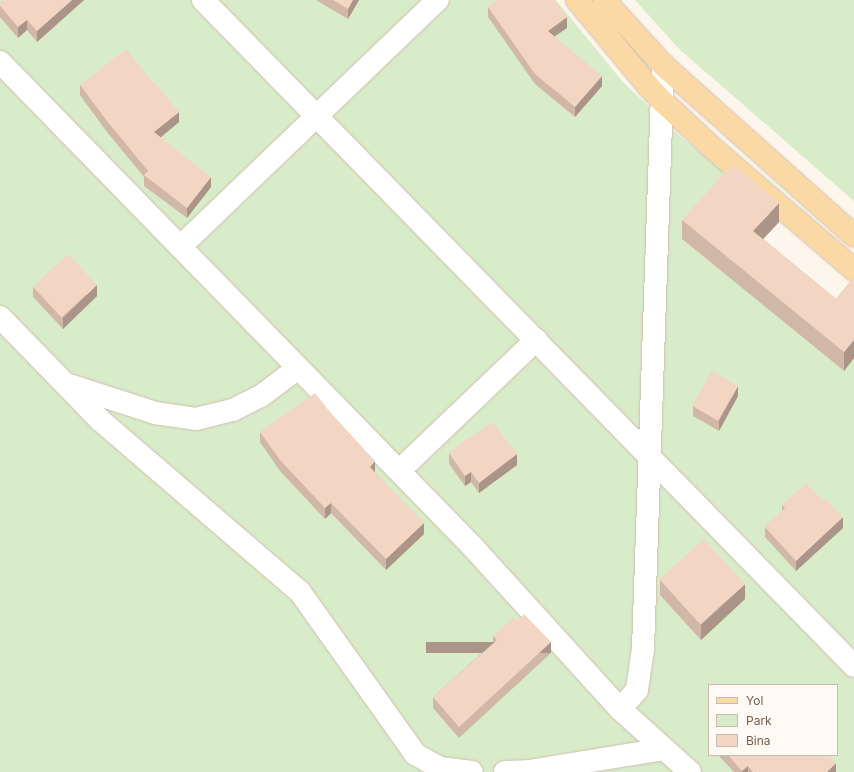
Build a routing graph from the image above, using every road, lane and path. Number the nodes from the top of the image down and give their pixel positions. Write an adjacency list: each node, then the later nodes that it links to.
1 (203, 0): 8 (street)
2 (438, 0): 8 (street)
3 (577, 0): 7 (main road)
4 (604, 0): 6 (main road)
5 (0, 62): 10 (street)
6 (663, 66): 7 (street); 9 (main road)
7 (661, 100): 11 (main road); 16 (street)
8 (318, 116): 10 (street); 13 (street)
9 (854, 236)
10 (180, 247): 14 (street)
11 (854, 270)
12 (0, 317): 15 (street)
13 (536, 340): 16 (street); 17 (street)
14 (298, 368): 15 (street); 17 (street)
15 (64, 383): 21 (street)
16 (649, 456): 18 (street); 19 (street)
17 (398, 471): 19 (street)
18 (854, 666)
19 (620, 709): 20 (street)
20 (663, 749): 22 (street); 23 (street)
21 (472, 772)
22 (505, 772)
23 (690, 772)

